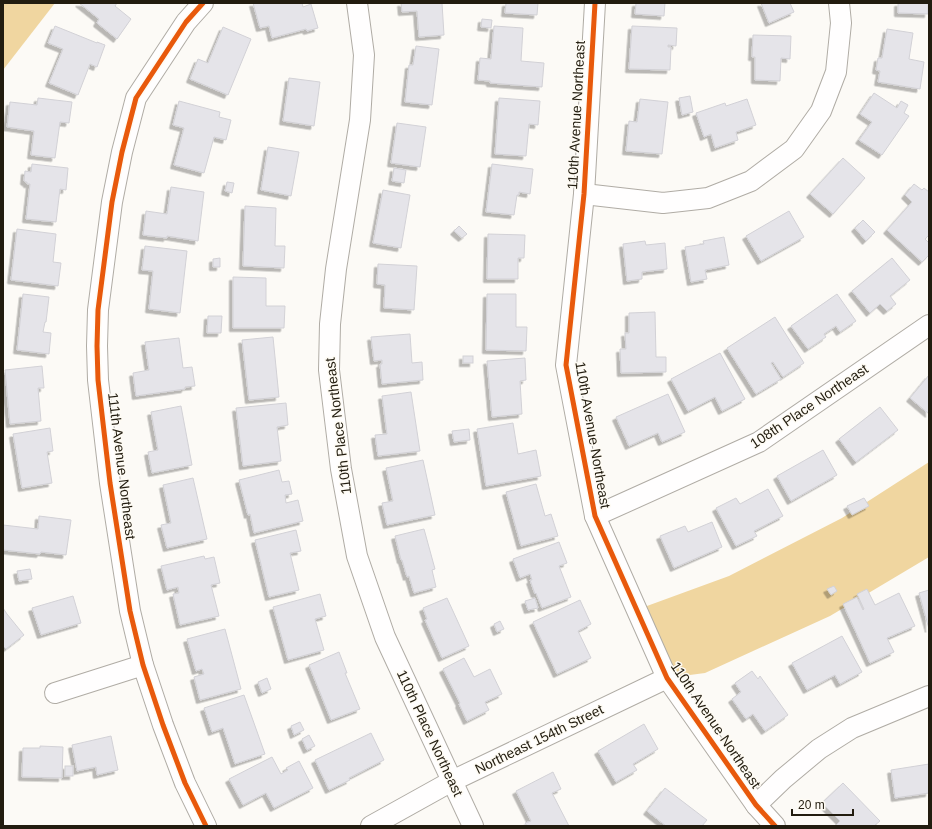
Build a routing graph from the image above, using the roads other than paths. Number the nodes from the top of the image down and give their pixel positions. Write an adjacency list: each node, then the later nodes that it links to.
1 (203, 3): 8 (street, 111th Avenue Northeast)
2 (357, 3): 12 (street, 110th Place Northeast)
3 (595, 3): 5 (street, 110th Avenue Northeast)
4 (839, 3): 5 (street)
5 (584, 194): 7 (street, 110th Avenue Northeast)
6 (929, 324): 7 (street, 108th Place Northeast)
7 (595, 516): 9 (street, 110th Avenue Northeast)
8 (143, 665): 10 (street); 14 (street, 111th Avenue Northeast)
9 (667, 678): 12 (street, Northeast 154th Street); 13 (street, 110th Avenue Northeast)
10 (55, 693)
11 (929, 696): 13 (street)
12 (452, 781): 15 (street, Northeast 154th Street); 16 (street, 110th Place Northeast)
13 (756, 805): 17 (street, 110th Avenue Northeast)
14 (206, 826)
15 (371, 826)
16 (473, 826)
17 (776, 826)

